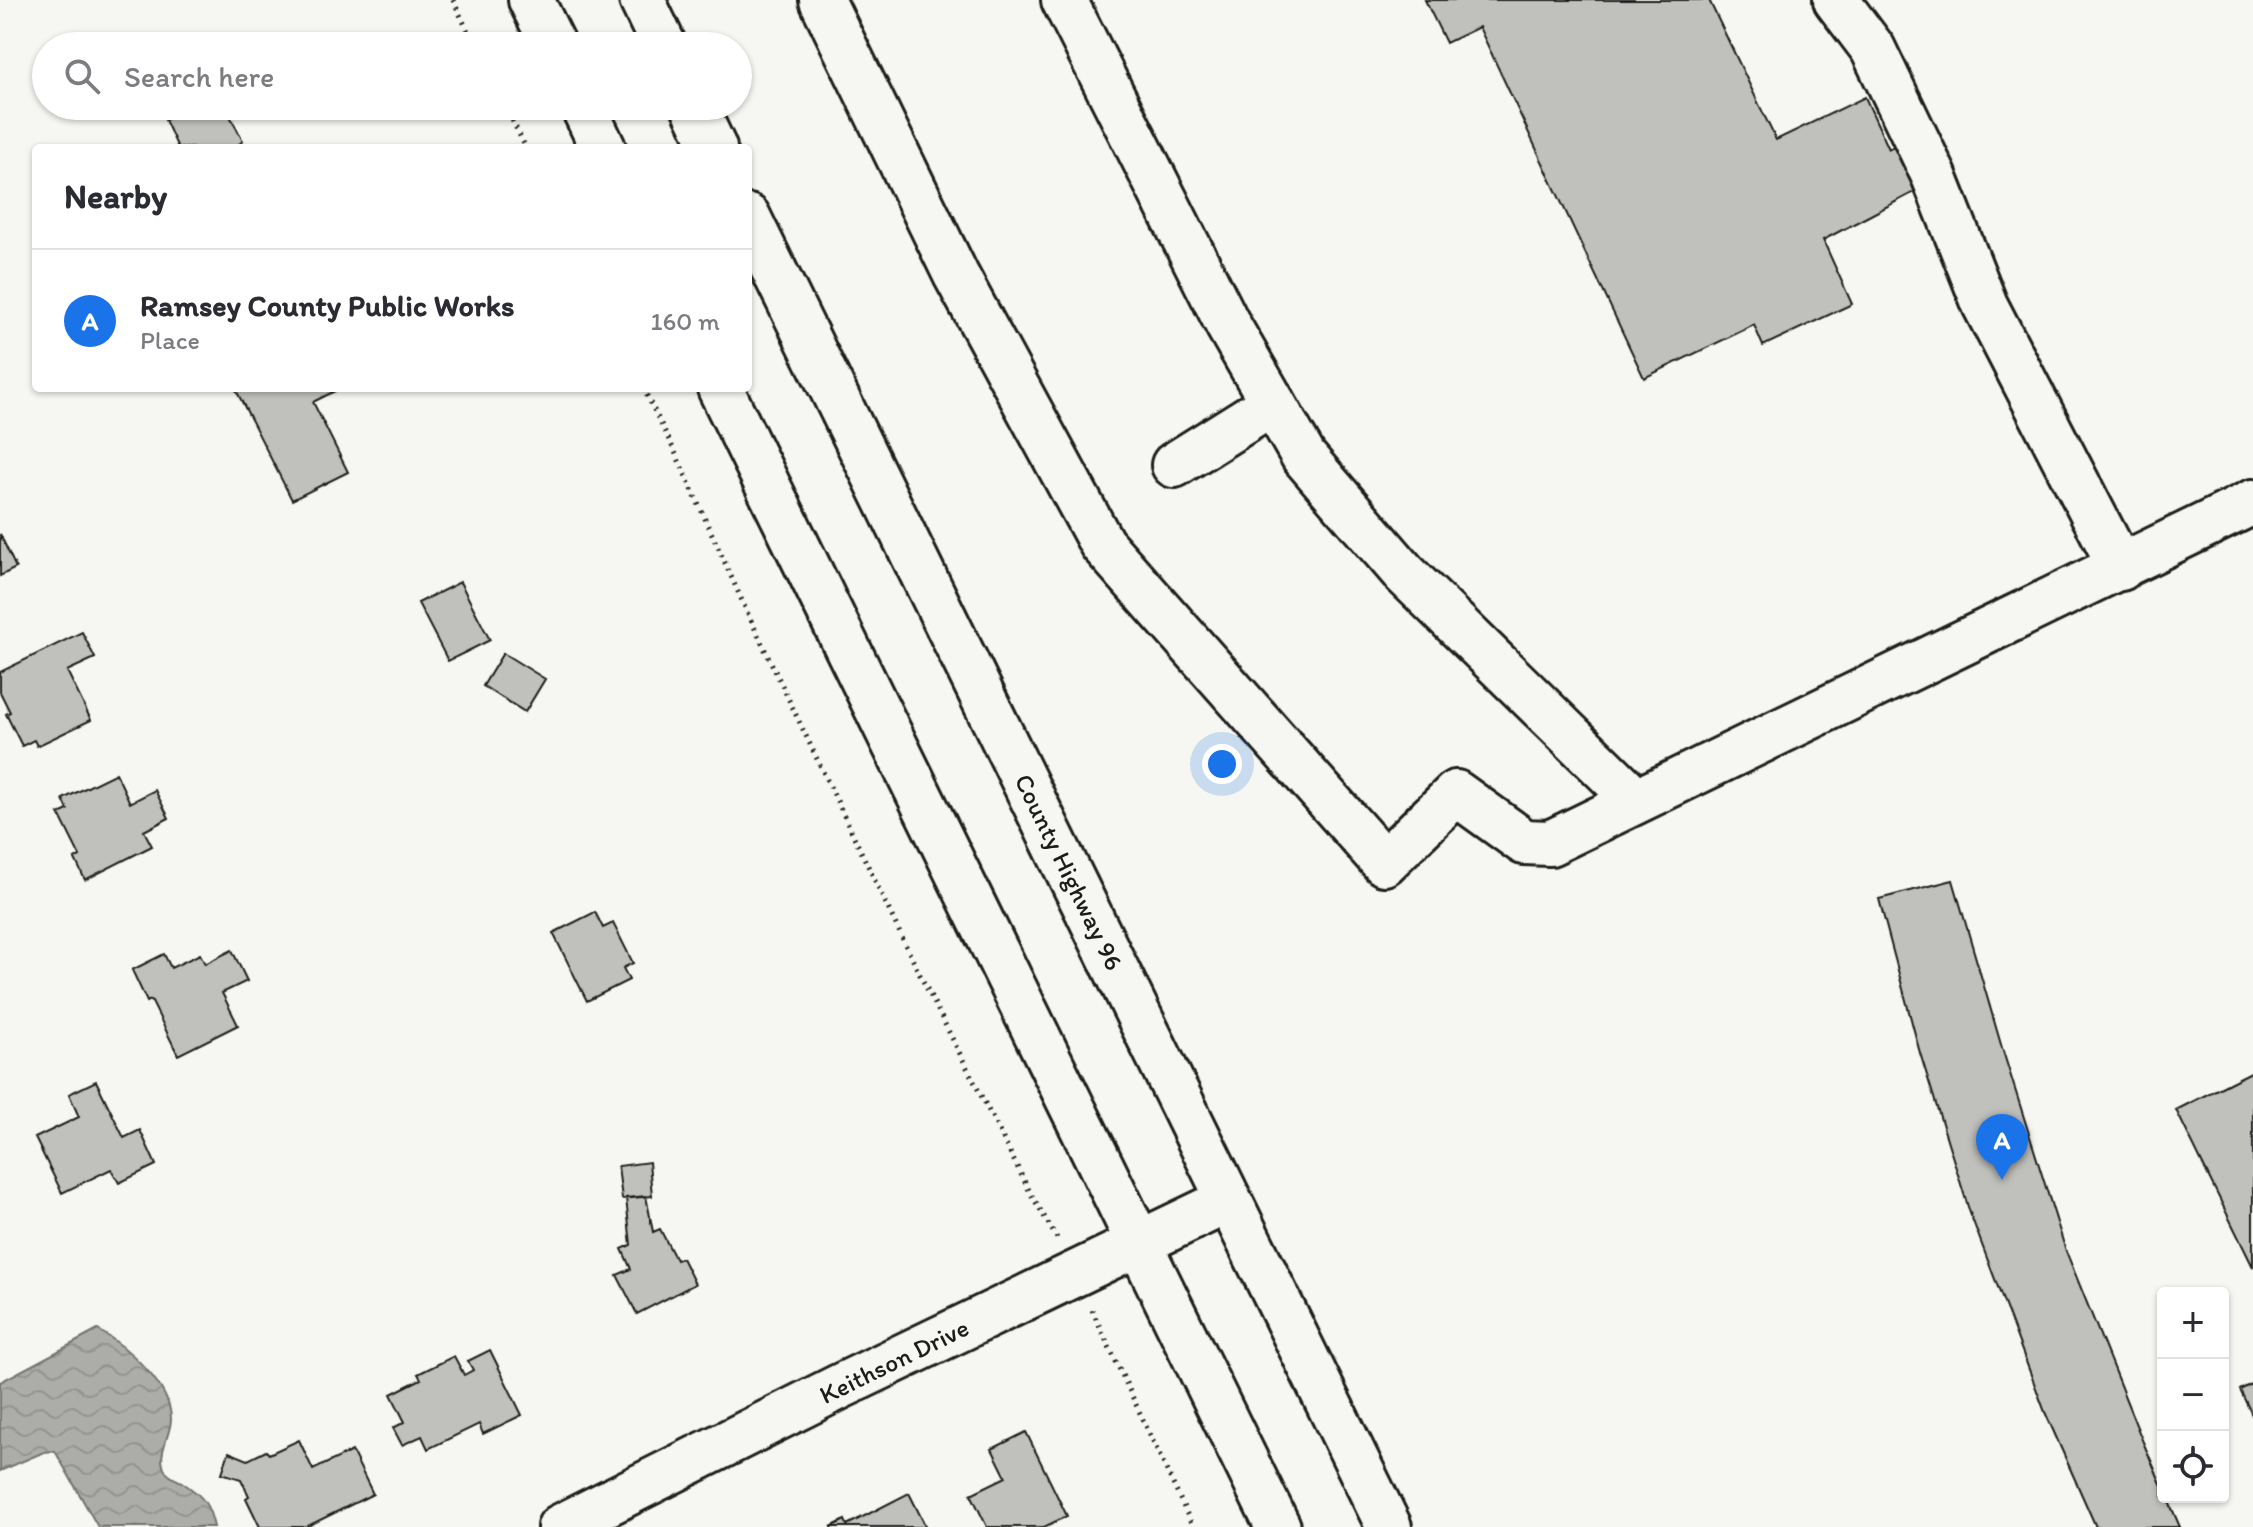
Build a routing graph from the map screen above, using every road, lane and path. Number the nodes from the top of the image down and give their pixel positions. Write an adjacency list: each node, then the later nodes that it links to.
1 (453, 0): 7 (path)
2 (531, 0): 8 (main road)
3 (642, 0): 9 (main road)
4 (822, 0): 23 (main road)
5 (1064, 0): 19 (main road)
6 (1836, 0): 22 (main road)
7 (468, 32)
8 (547, 32)
9 (657, 32)
10 (512, 120): 13 (path)
11 (590, 120): 14 (main road)
12 (701, 120): 15 (main road)
13 (524, 144)
14 (601, 144)
15 (712, 144)
16 (752, 225): 24 (main road, County Highway 96)
17 (645, 392): 25 (path)
18 (722, 392): 26 (main road)
19 (1273, 403): 20 (main road); 23 (main road)
20 (1174, 465)
21 (2253, 502): 22 (main road)
22 (2121, 568): 23 (main road)
23 (1636, 800)
24 (1229, 1200): 26 (main road, Keithson Drive); 31 (main road, County Highway 96)
25 (1057, 1236)
26 (1139, 1244): 28 (main road, Keithson Drive); 30 (main road)
27 (1088, 1301): 29 (path)
28 (560, 1527)
29 (1193, 1527)
30 (1278, 1527)
31 (1389, 1527)

